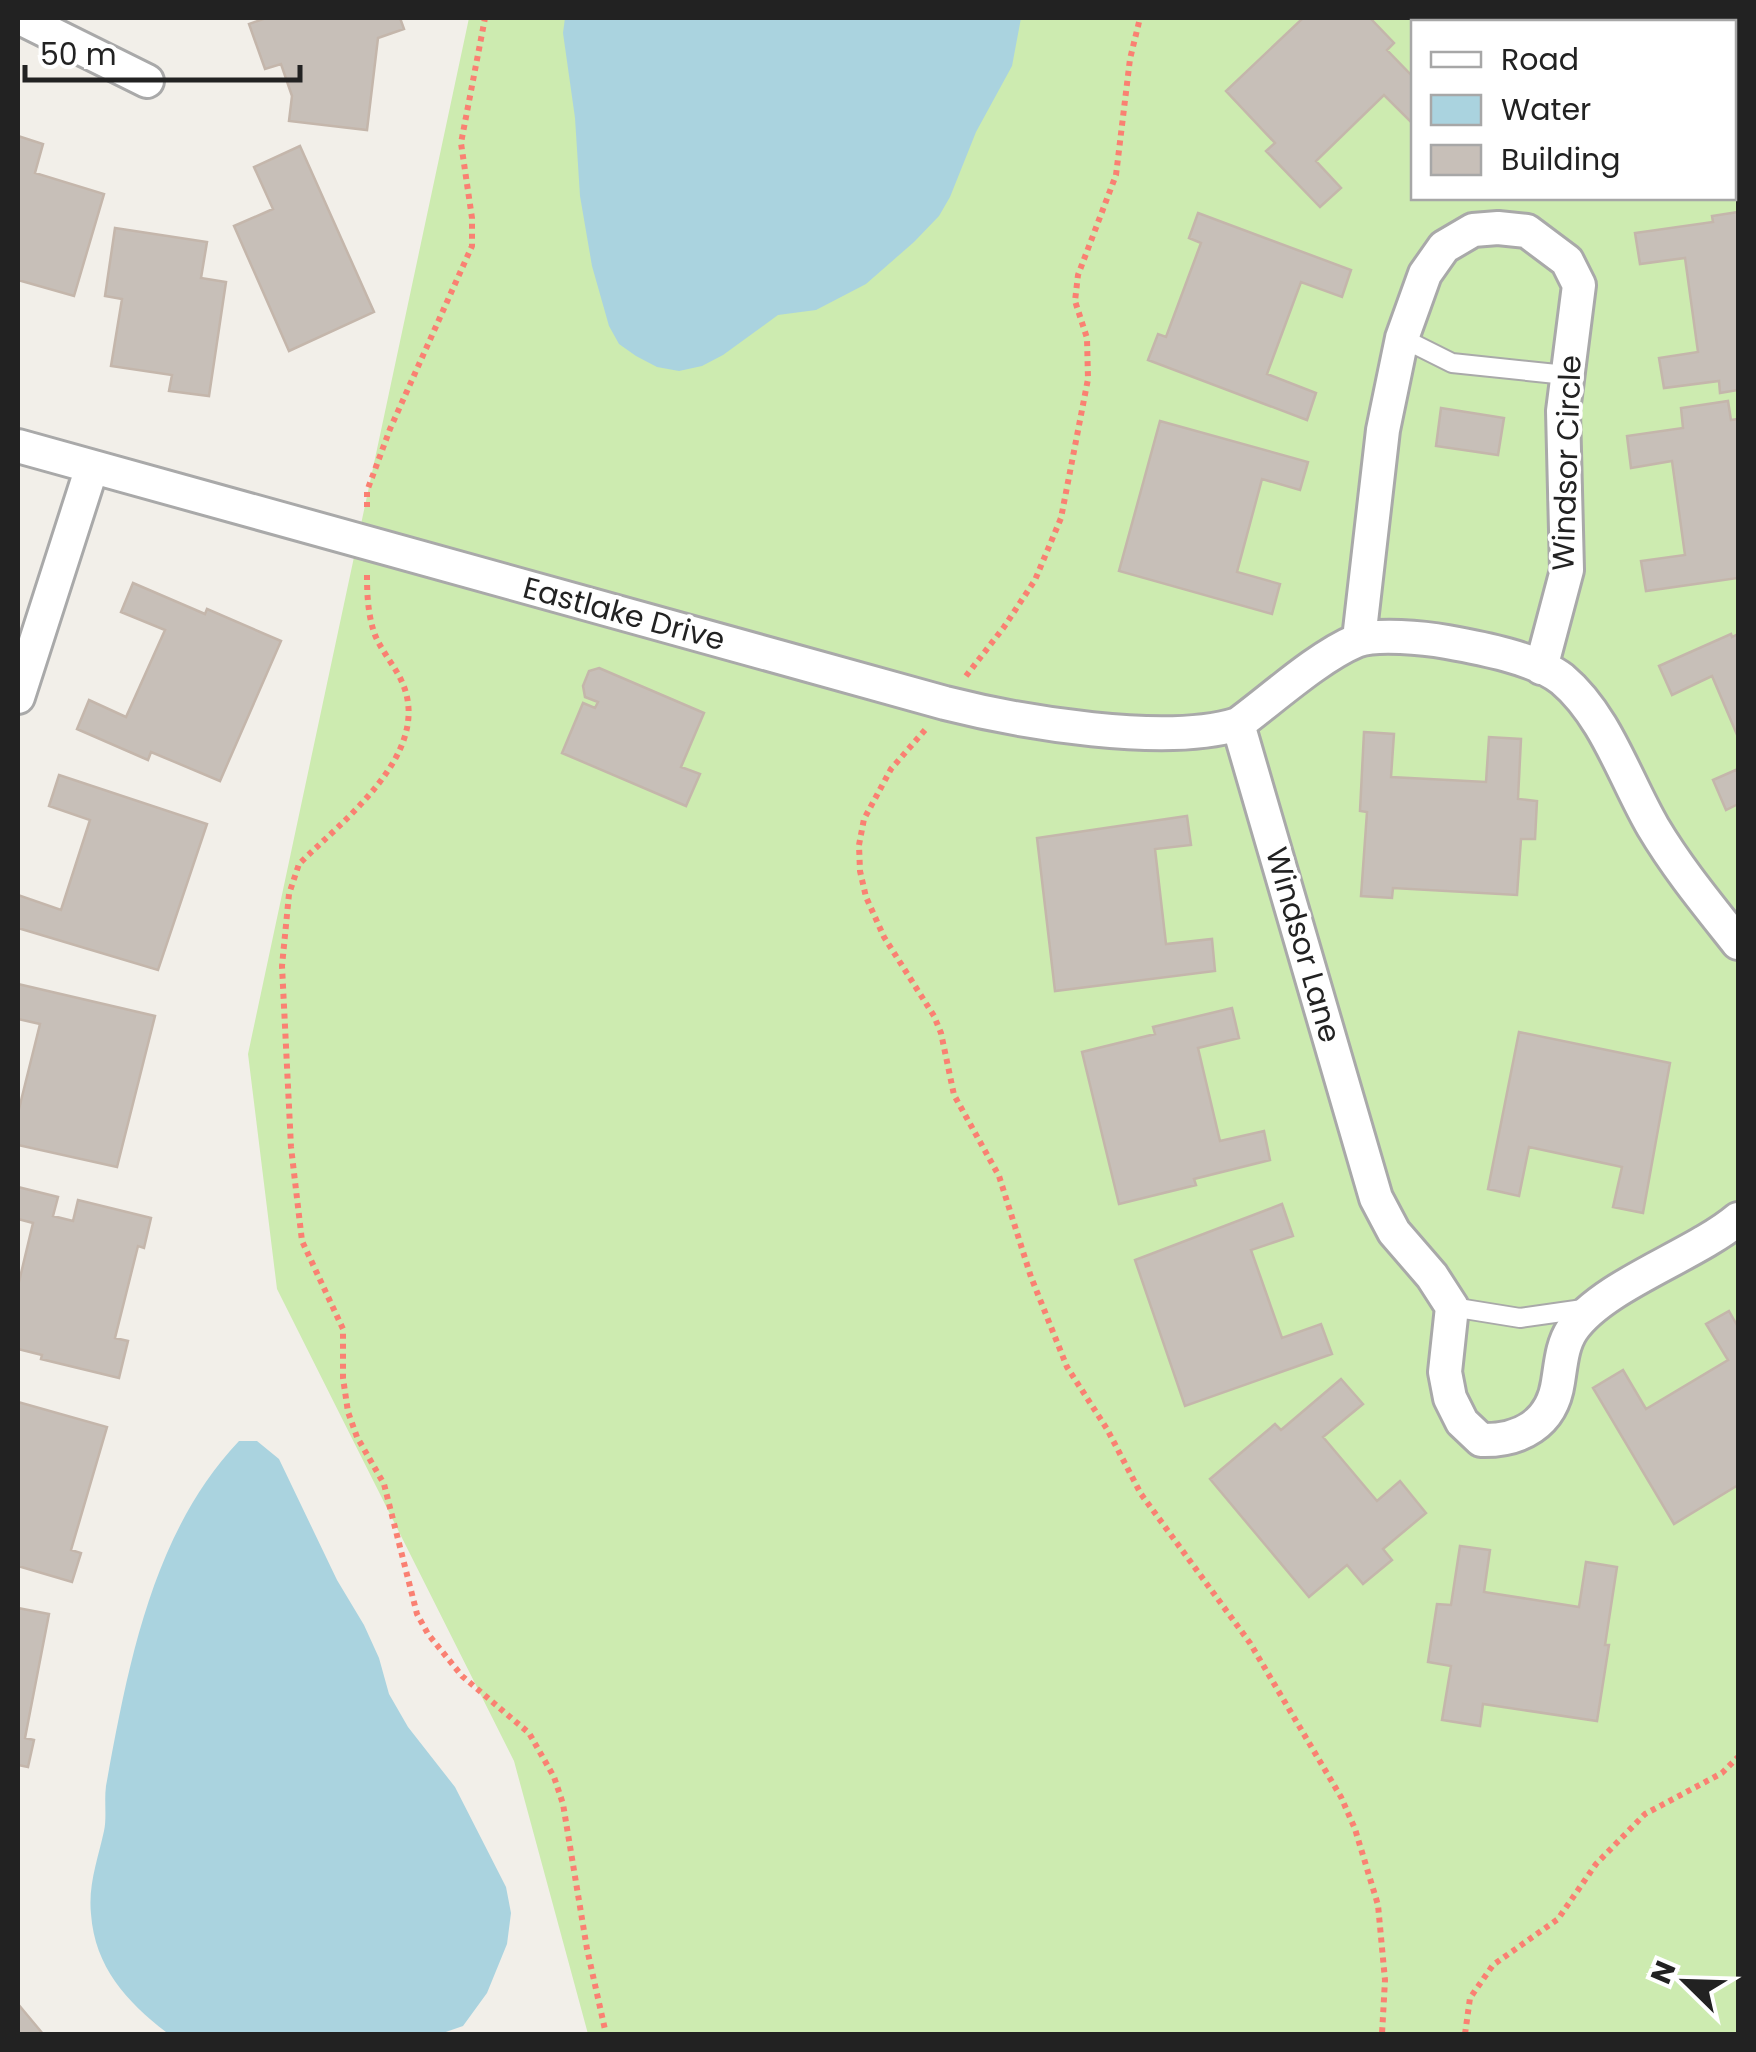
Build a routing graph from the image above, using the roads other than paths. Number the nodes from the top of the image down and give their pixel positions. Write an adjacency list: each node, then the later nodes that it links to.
1 (20, 18): 2 (street)
2 (147, 82)
3 (1402, 338): 4 (lane); 4 (street, Windsor Circle); 7 (street, Windsor Circle)
4 (1566, 375): 8 (street, Windsor Circle)
5 (18, 446): 6 (street, Eastlake Drive)
6 (92, 467): 9 (street); 10 (street, Eastlake Drive)
7 (1359, 639): 8 (street); 10 (street)
8 (1541, 668): 11 (street)
9 (18, 697)
10 (1238, 724): 13 (street, Windsor Lane)
11 (1738, 944)
12 (1738, 1219): 14 (street)
13 (1452, 1307): 14 (lane); 14 (street)
14 (1591, 1308)

